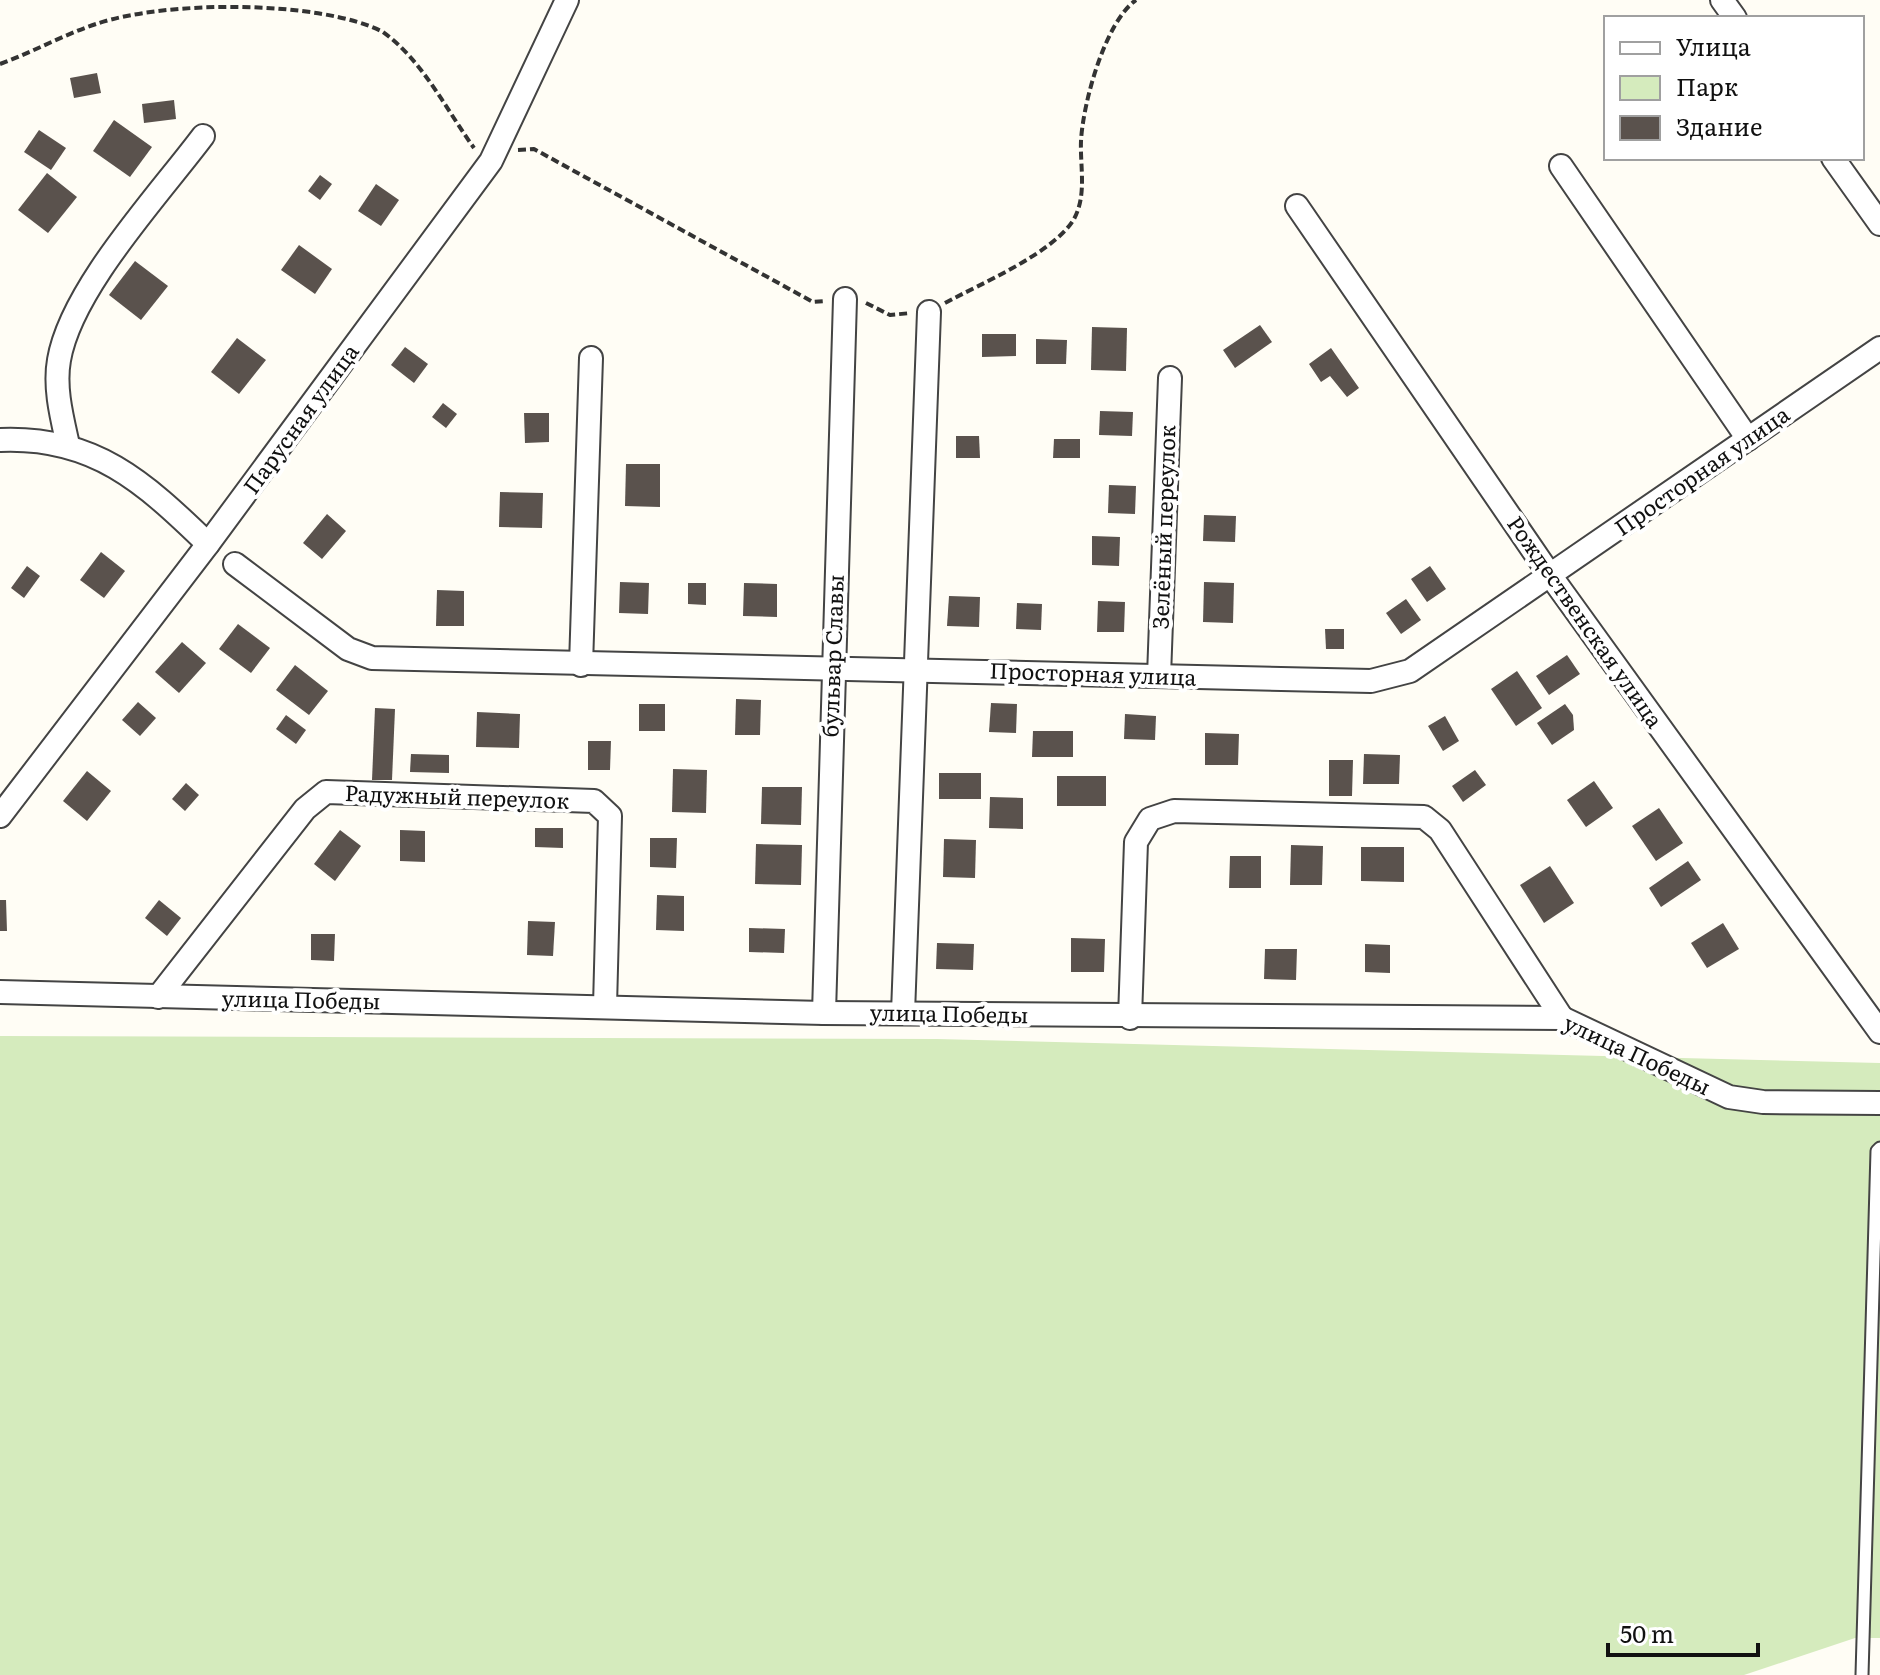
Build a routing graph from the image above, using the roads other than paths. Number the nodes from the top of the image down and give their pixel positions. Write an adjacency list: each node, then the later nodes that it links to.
1 (567, 0): 15 (street, Парусная улица)
2 (203, 136): 14 (street)
3 (1834, 160): 6 (street)
4 (1561, 166): 12 (street)
5 (1297, 206): 17 (street, Рождественская улица)
6 (1880, 224)
7 (845, 299): 19 (street, бульвар Славы)
8 (929, 312): 20 (street)
9 (1880, 348): 12 (street, Просторная улица)
10 (591, 358): 18 (street)
11 (1170, 378): 21 (street, Зелёный переулок)
12 (1748, 439): 17 (street, Просторная улица)
13 (0, 440): 14 (street)
14 (68, 445): 15 (street)
15 (208, 544): 22 (street, Парусная улица)
16 (235, 564): 18 (street, Просторная улица)
17 (1550, 575): 21 (street, Просторная улица); 30 (street, Рождественская улица)
18 (581, 665): 19 (street, Просторная улица)
19 (832, 667): 20 (street, Просторная улица); 26 (street, бульвар Славы)
20 (915, 669): 21 (street, Просторная улица); 27 (street)
21 (1159, 676)
22 (0, 816)
23 (0, 992): 24 (street, улица Победы)
24 (158, 997): 25 (street, улица Победы); 25 (street, Радужный переулок)
25 (605, 1006): 26 (street, улица Победы)
26 (824, 1013): 27 (street, улица Победы)
27 (903, 1013): 28 (street, улица Победы)
28 (1130, 1018): 29 (street, улица Победы); 29 (street)
29 (1562, 1018): 31 (street, улица Победы)
30 (1880, 1032)
31 (1880, 1103)
32 (1880, 1148): 33 (lane)
33 (1862, 1675)

